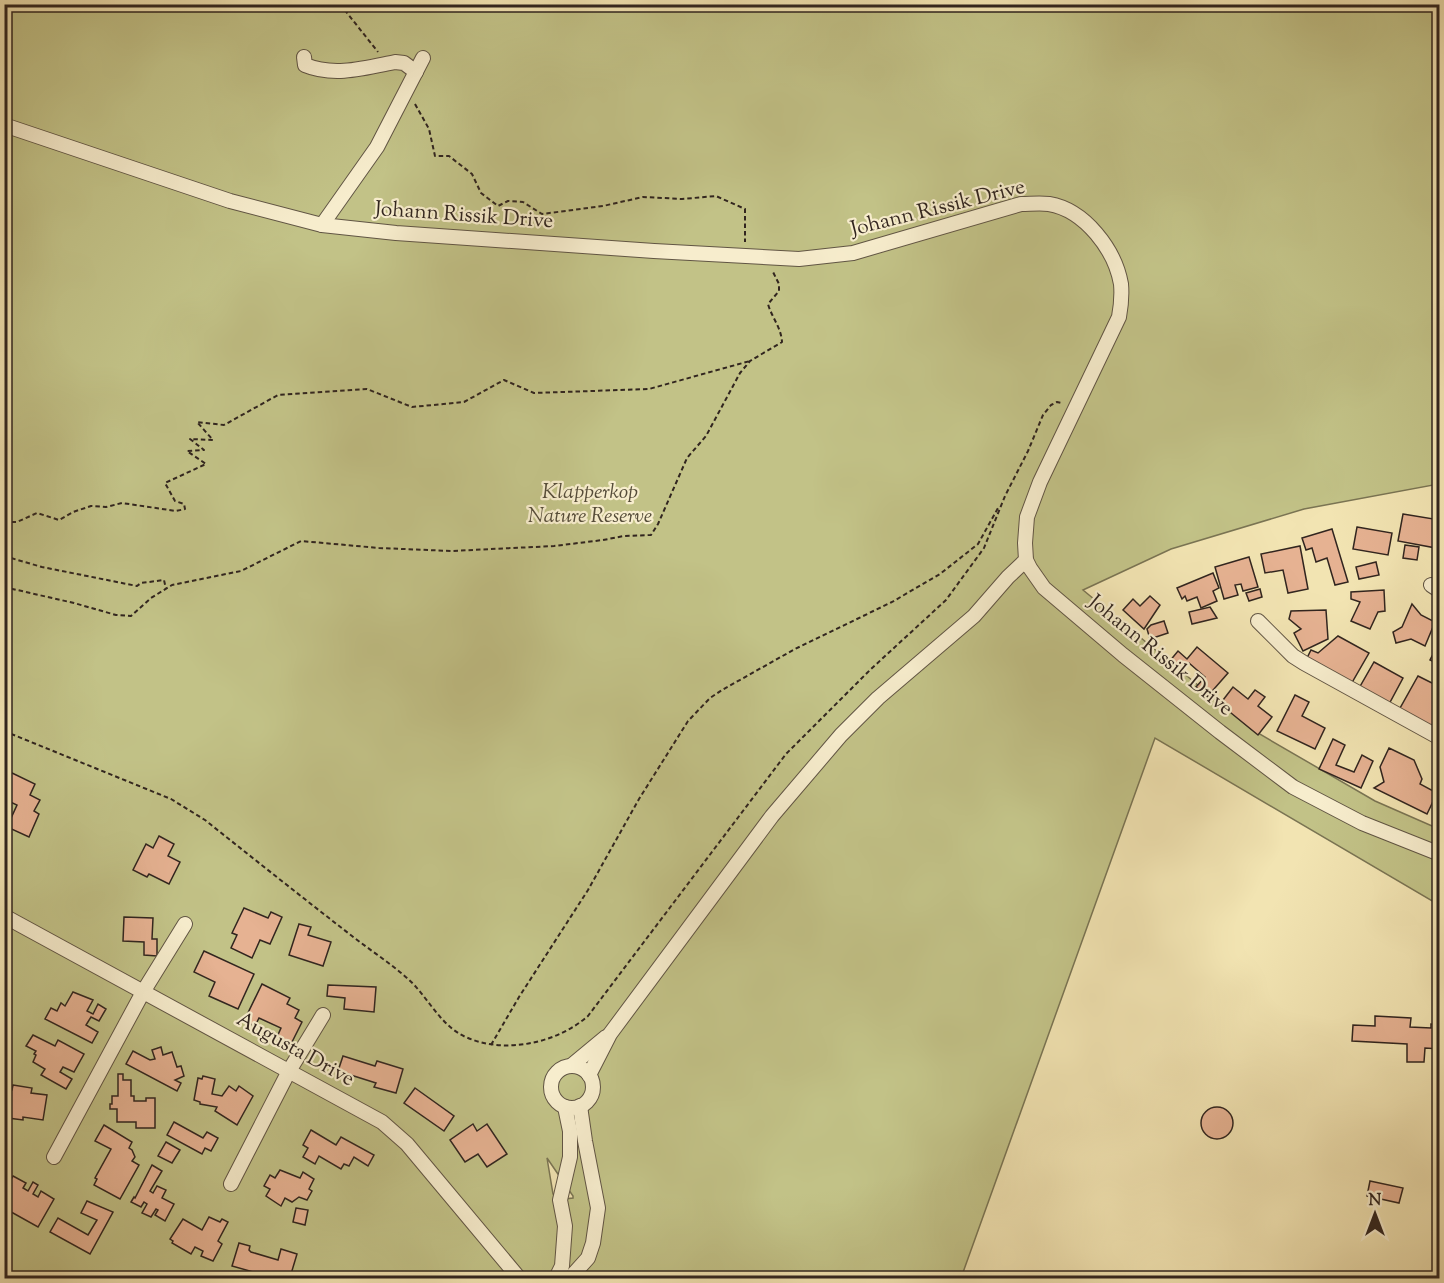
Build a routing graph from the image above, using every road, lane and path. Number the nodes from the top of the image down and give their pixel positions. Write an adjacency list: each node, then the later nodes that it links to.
1 (340, 4): 4 (path)
2 (304, 57): 4 (street)
3 (423, 58): 5 (street)
4 (387, 64): 5 (street)
5 (416, 72): 8 (street)
6 (415, 105): 9 (path)
7 (4, 125): 8 (street, Johann Rissik Drive)
8 (322, 225): 10 (street, Johann Rissik Drive)
9 (745, 248)
10 (764, 257): 11 (path); 12 (street, Johann Rissik Drive)
11 (750, 361): 14 (path); 18 (path)
12 (1075, 410): 13 (path); 16 (street, Johann Rissik Drive)
13 (1005, 496): 30 (path); 30 (path)
14 (4, 522)
15 (4, 556): 18 (path)
16 (1026, 560): 22 (street, Johann Rissik Drive); 29 (street)
17 (4, 586): 18 (path)
18 (166, 589)
19 (1258, 621): 21 (street)
20 (4, 731): 30 (path)
21 (1440, 738)
22 (1422, 847): 23 (street, Johann Rissik Drive); 24 (street)
23 (1440, 854)
24 (1440, 865)
25 (4, 916): 27 (street, Augusta Drive)
26 (185, 924): 27 (street)
27 (143, 992): 32 (street, Augusta Drive); 36 (street)
28 (323, 1015): 32 (street)
29 (610, 1034): 31 (street); 33 (street)
30 (491, 1045)
31 (571, 1066): 33 (street); 35 (street)
32 (289, 1071): 37 (street); 38 (street, Augusta Drive)
33 (589, 1075): 34 (street)
34 (580, 1106): 35 (street); 40 (street)
35 (565, 1107): 39 (street)
36 (54, 1156)
37 (231, 1184)
38 (519, 1278)
39 (556, 1278)
40 (570, 1278)

